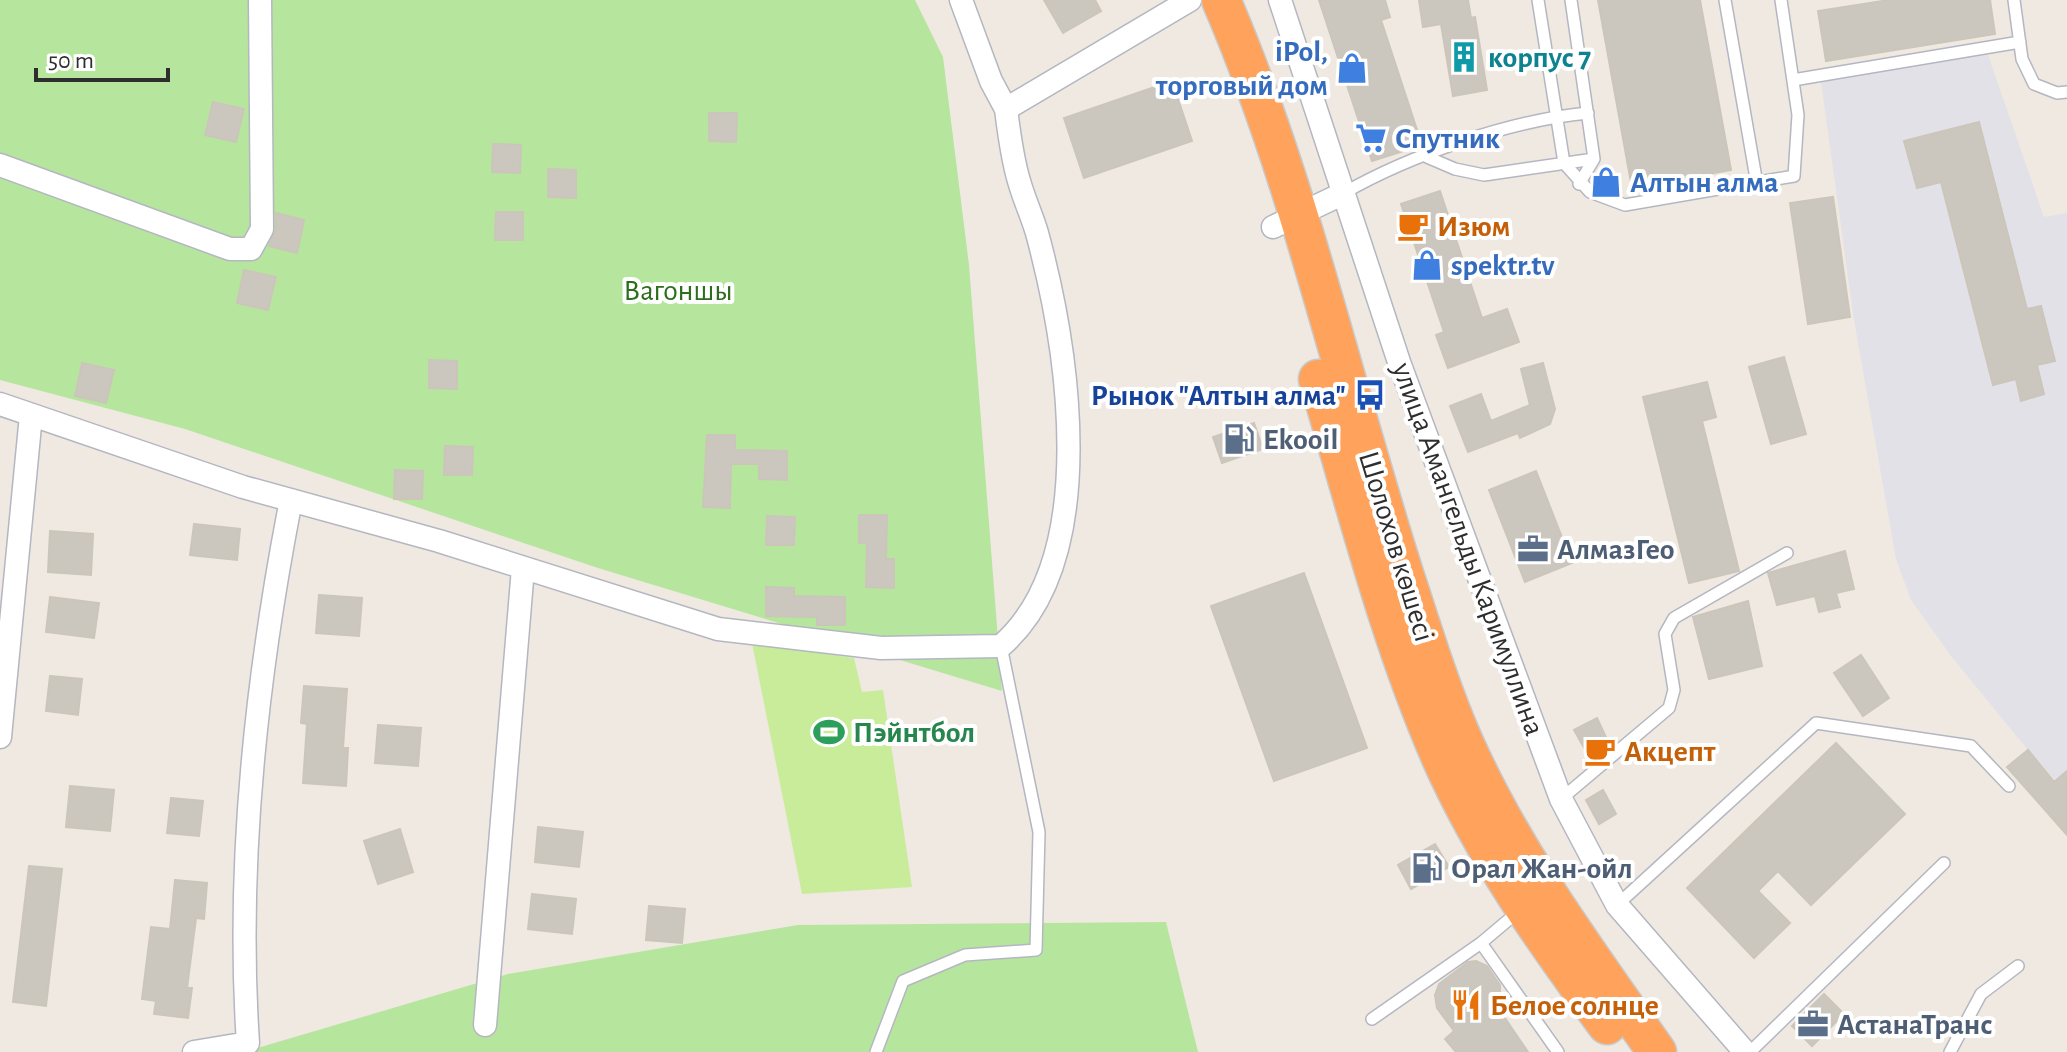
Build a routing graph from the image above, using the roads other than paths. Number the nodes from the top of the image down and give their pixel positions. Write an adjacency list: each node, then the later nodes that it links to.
1 (260, 0): 20 (street)
2 (961, 0): 14 (street)
3 (1192, 0): 14 (street); 24 (highway, Шолохов көшесі)
4 (1221, 0): 24 (highway, Шолохов көшесі)
5 (1280, 0): 23 (street, улица Амангельды Каримуллина)
6 (1538, 0): 16 (lane)
7 (1571, 0): 15 (lane)
8 (1725, 0): 22 (lane)
9 (1781, 0): 12 (lane)
10 (2014, 0): 11 (lane)
11 (2020, 42): 12 (lane); 13 (lane)
12 (1793, 80): 22 (lane)
13 (2067, 92)
14 (1006, 109): 30 (street)
15 (1588, 113): 16 (lane); 18 (lane)
16 (1557, 116): 17 (lane); 19 (lane)
17 (1427, 157): 19 (lane); 23 (lane)
18 (1594, 159): 19 (lane); 21 (lane)
19 (1564, 163): 21 (lane)
20 (0, 165)
21 (1579, 184): 22 (lane)
22 (1757, 184)
23 (1344, 193): 24 (street); 33 (street, улица Амангельды Каримуллина)
24 (1284, 221): 36 (highway, Шолохов көшесі); 45 (highway, Шолохов көшесі)
25 (0, 404): 26 (street)
26 (31, 415): 27 (street); 31 (street)
27 (291, 500): 29 (street); 41 (street)
28 (1787, 553): 33 (lane)
29 (523, 568): 30 (street); 40 (street)
30 (1001, 646): 42 (lane)
31 (0, 737)
32 (2009, 786): 35 (lane)
33 (1561, 799): 35 (street, улица Амангельды Каримуллина)
34 (1944, 863): 46 (lane)
35 (1617, 905): 46 (street, улица Амангельды Каримуллина)
36 (1522, 908): 37 (lane); 44 (highway, Шолохов көшесі)
37 (1481, 943): 39 (lane); 43 (lane)
38 (2018, 966): 47 (lane)
39 (1372, 1019)
40 (485, 1025)
41 (194, 1052)
42 (876, 1052)
43 (1558, 1052)
44 (1627, 1052)
45 (1657, 1052)
46 (1748, 1052)
47 (1950, 1052)

